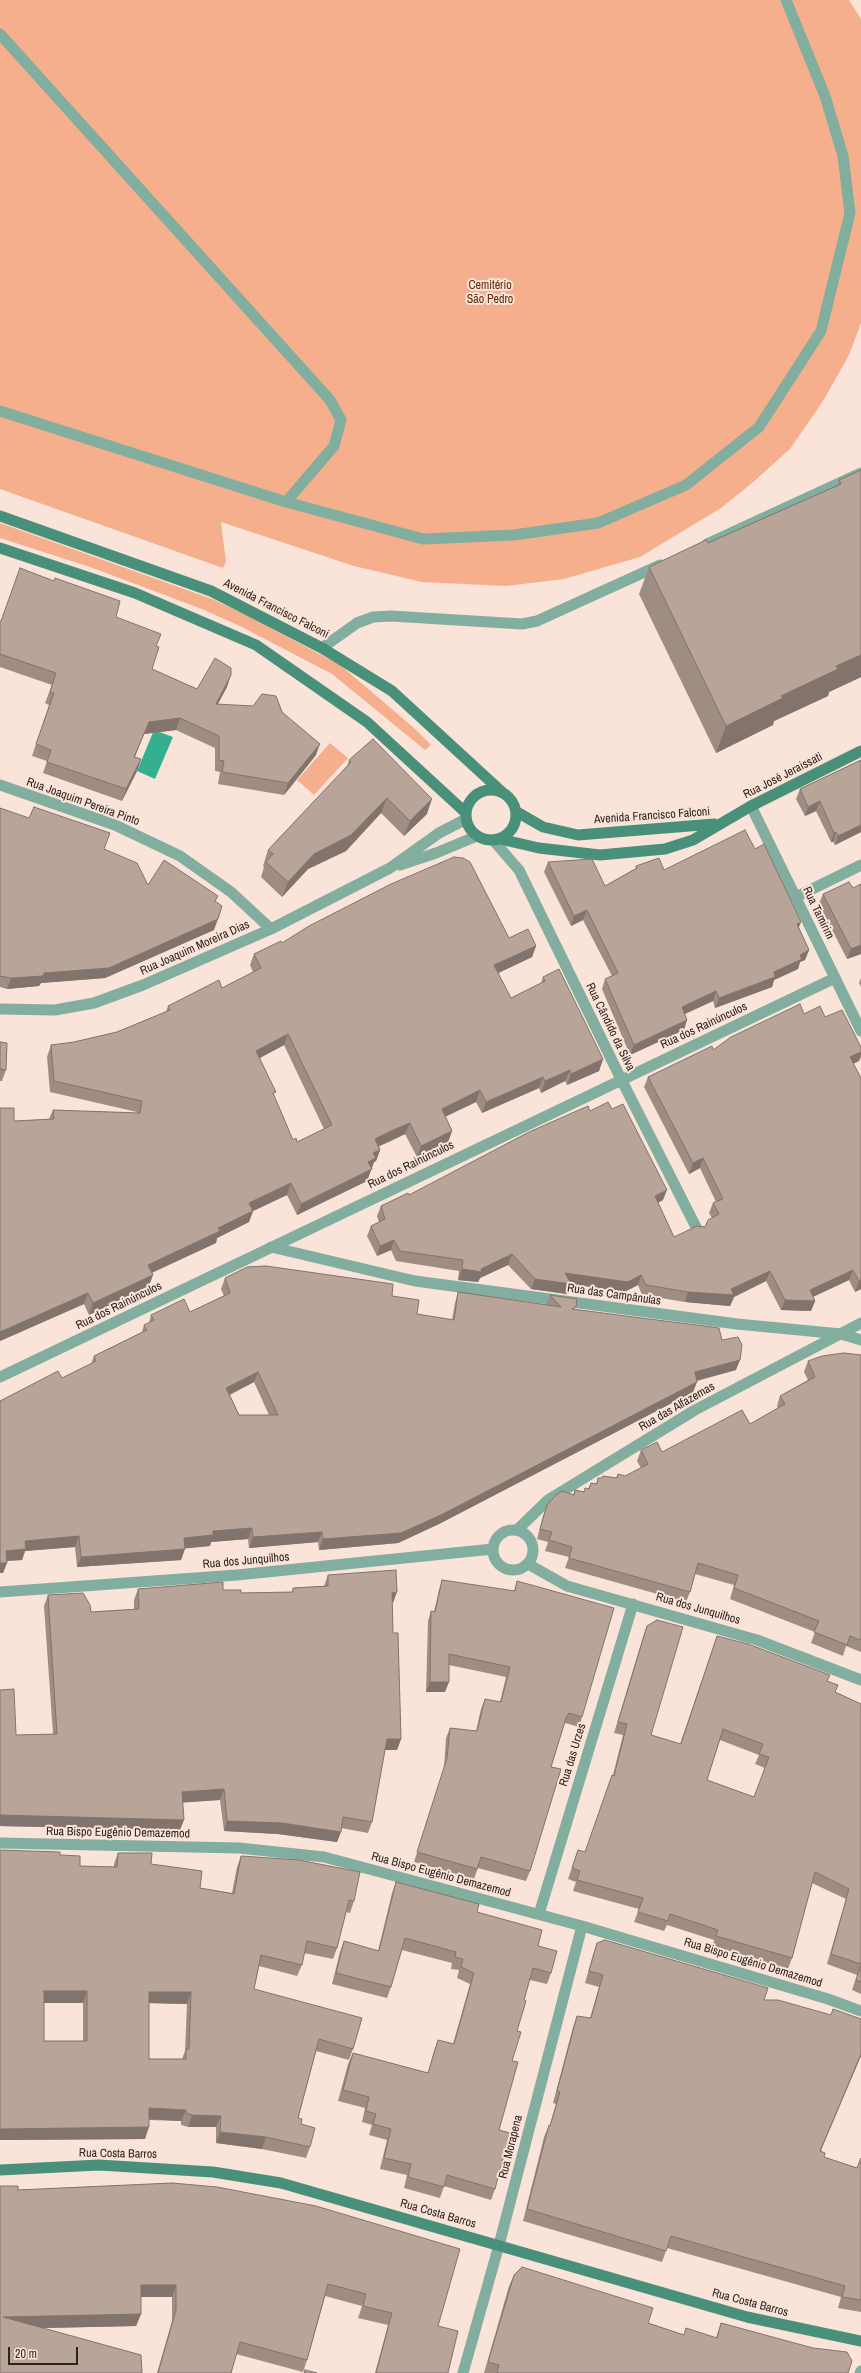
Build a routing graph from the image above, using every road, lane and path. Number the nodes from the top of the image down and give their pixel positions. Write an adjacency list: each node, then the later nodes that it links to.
1 (786, 0): 5 (street)
2 (0, 34): 5 (street)
3 (0, 410): 5 (street)
4 (861, 473): 8 (street)
5 (286, 502)
6 (0, 516): 10 (main road, Avenida Francisco Falconi)
7 (0, 548): 16 (main road)
8 (696, 549)
9 (674, 559): 10 (street)
10 (322, 648): 13 (main road, Avenida Francisco Falconi)
11 (861, 751): 14 (main road, Rua José Jeraissati)
12 (0, 785): 23 (street, Rua Joaquim Pereira Pinto)
13 (502, 792): 15 (main road); 16 (main road)
14 (751, 806): 17 (main road, Rua José Jeraissati); 22 (street, Rua Tamirim)
15 (517, 812): 17 (main road, Avenida Francisco Falconi); 19 (main road)
16 (466, 816): 18 (main road); 21 (street, Rua Joaquim Moreira Dias)
17 (717, 824): 19 (main road, Avenida Francisco Falconi)
18 (477, 836): 19 (main road); 21 (street, Rua Joaquim Moreira Dias)
19 (496, 840): 27 (street, Rua Cândido da Silva)
20 (861, 865): 22 (street)
21 (390, 868): 23 (street, Rua Joaquim Moreira Dias)
22 (796, 897): 24 (street, Rua Tamirim)
23 (271, 929): 25 (street, Rua Joaquim Moreira Dias)
24 (834, 978): 26 (street, Rua Tamirim); 27 (street, Rua dos Rainúnculos)
25 (0, 1009)
26 (861, 1032)
27 (621, 1079): 28 (street, Rua Cândido da Silva); 29 (street, Rua dos Rainúnculos)
28 (698, 1231)
29 (271, 1248): 31 (street, Rua das Campânulas); 33 (street, Rua dos Rainúnculos)
30 (861, 1323): 31 (street, Rua das Alfazemas)
31 (841, 1334): 32 (street, Rua das Campânulas); 34 (street, Rua das Alfazemas)
32 (861, 1340)
33 (0, 1377)
34 (517, 1530): 35 (street); 36 (street)
35 (493, 1549): 36 (street); 37 (street, Rua dos Junquilhos)
36 (528, 1564): 38 (street, Rua dos Junquilhos)
37 (0, 1592)
38 (632, 1604): 39 (street, Rua dos Junquilhos); 41 (street, Rua das Urzes)
39 (861, 1680)
40 (0, 1843): 41 (street, Rua Bispo Eugênio Demazemod)
41 (539, 1914): 42 (street, Rua Bispo Eugênio Demazemod)
42 (582, 1926): 43 (street, Rua Bispo Eugênio Demazemod); 45 (street, Rua Morapena)
43 (861, 2012)
44 (0, 2170): 45 (main road, Rua Costa Barros)
45 (499, 2245): 46 (main road, Rua Costa Barros); 47 (street, Rua Morapena)
46 (861, 2341)
47 (463, 2373)

